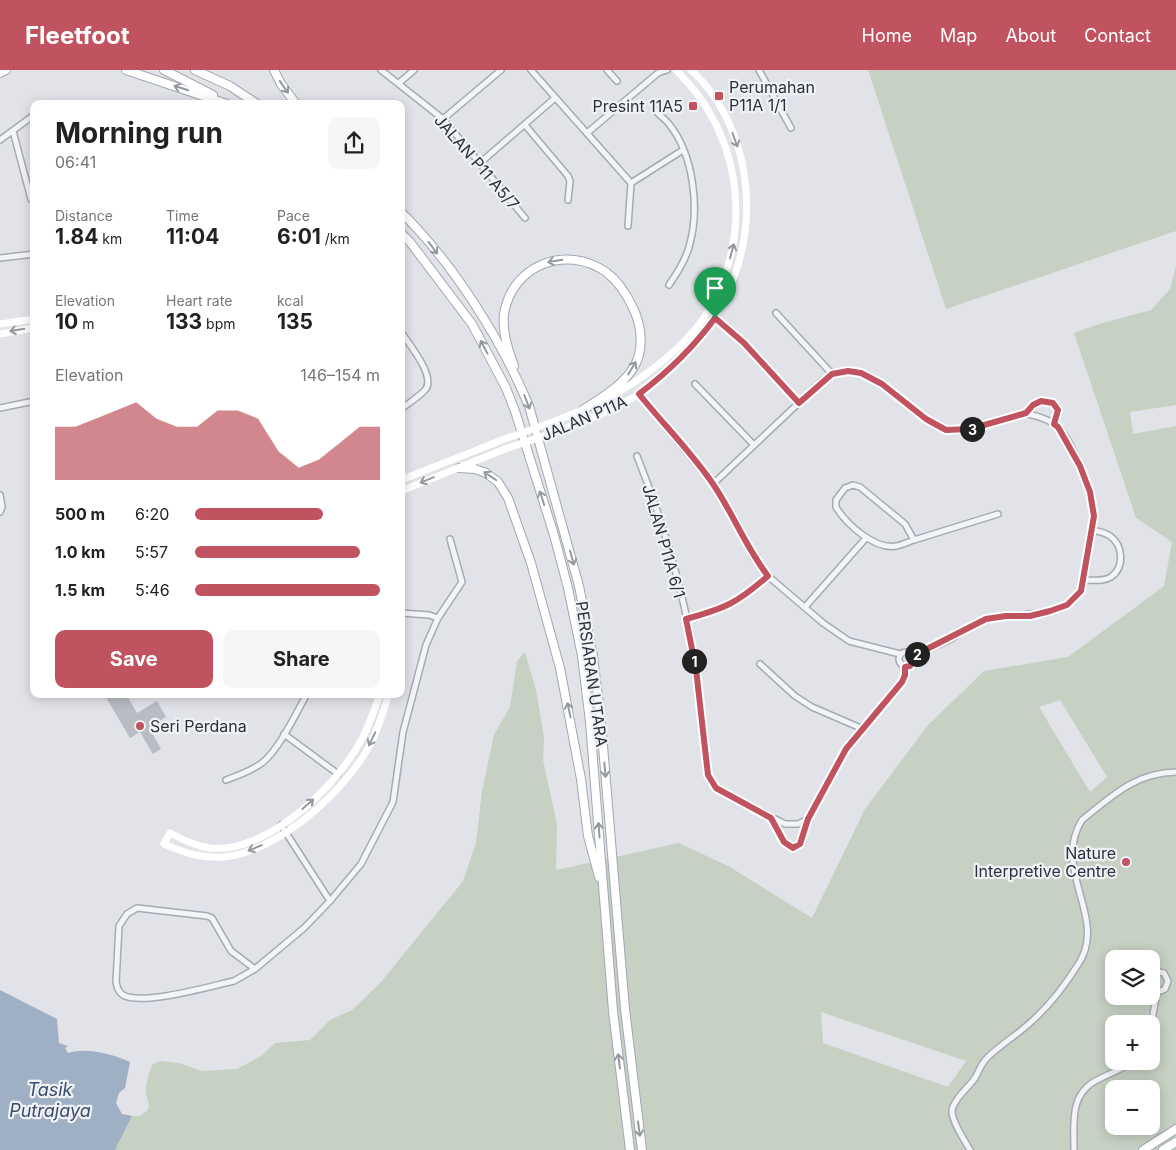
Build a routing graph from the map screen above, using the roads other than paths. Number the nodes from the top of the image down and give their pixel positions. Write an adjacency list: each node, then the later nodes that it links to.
1 (6, 70): 16 (main road)
2 (126, 70): 20 (main road, one-way to 2)
3 (164, 70): 21 (main road)
4 (194, 70): 22 (main road)
5 (274, 70): 23 (main road, one-way to 23)
6 (382, 70): 18 (street, JALAN P11 A5/7)
7 (414, 70): 18 (street)
8 (501, 70): 26 (street)
9 (532, 70): 19 (street)
10 (607, 70): 17 (street)
11 (667, 70): 15 (street)
12 (676, 70): 44 (street, JALAN P11A, one-way to 12)
13 (691, 70): 46 (street, JALAN P11A, one-way to 46)
14 (759, 70): 28 (street)
15 (659, 71): 30 (street)
16 (0, 73)
17 (617, 81)
18 (398, 83): 26 (street, JALAN P11 A5/7)
19 (556, 98): 27 (street); 30 (street)
20 (216, 100)
21 (221, 100)
22 (251, 100)
23 (293, 100)
24 (655, 110): 32 (street)
25 (30, 119): 29 (street)
26 (443, 119): 33 (street, JALAN P11 A5/7)
27 (525, 125): 33 (street); 36 (street)
28 (791, 128)
29 (13, 131): 31 (street); 35 (street)
30 (587, 133): 34 (street)
31 (0, 140)
32 (682, 150): 34 (street); 43 (street)
33 (480, 163): 38 (street, JALAN P11 A5/7)
34 (631, 183): 39 (street)
35 (30, 195)
36 (568, 200)
37 (405, 216): 53 (main road, PERSIARAN UTARA, one-way to 53)
38 (525, 218)
39 (628, 226)
40 (405, 237): 98 (main road, PERSIARAN UTARA, one-way to 40)
41 (30, 254): 42 (street)
42 (0, 258)
43 (669, 285)
44 (708, 312): 46 (street); 60 (street, JALAN P11A)
45 (776, 313): 52 (street)
46 (715, 318): 55 (street, JALAN P11A); 57 (street)
47 (30, 320): 48 (street)
48 (0, 324)
49 (30, 329): 50 (street, one-way to 50)
50 (0, 334)
51 (405, 338): 58 (street)
52 (832, 374): 57 (street); 61 (street)
53 (519, 384): 60 (main road, one-way to 53); 109 (main road, PERSIARAN UTARA, one-way to 109)
54 (696, 384): 63 (street)
55 (639, 394): 65 (street, JALAN P11A, bridge); 67 (street)
56 (30, 402): 59 (street)
57 (799, 403): 63 (street)
58 (405, 406)
59 (0, 408)
60 (583, 410): 66 (street, JALAN P11A, bridge)
61 (1026, 413): 62 (street); 62 (street)
62 (1054, 424): 72 (street)
63 (754, 445): 67 (street)
64 (637, 456): 81 (street, JALAN P11A 6/1)
65 (459, 468): 68 (street, JALAN P11A, one-way to 68); 98 (main road, one-way to 65)
66 (405, 478)
67 (713, 484): 76 (street)
68 (405, 489)
69 (0, 495): 70 (street)
70 (0, 512)
71 (998, 514): 75 (street)
72 (1091, 530): 77 (street); 77 (street)
73 (866, 538): 75 (street); 75 (street); 78 (street)
74 (450, 539): 80 (street)
75 (914, 540)
76 (768, 576): 78 (street); 81 (street)
77 (1084, 580): 83 (street)
78 (805, 607): 82 (street)
79 (405, 613): 80 (street)
80 (438, 618): 99 (street)
81 (686, 619): 94 (street, JALAN P11A 6/1)
82 (900, 654): 83 (street); 85 (street)
83 (913, 656): 85 (street)
84 (760, 664): 89 (street)
85 (905, 667): 89 (street)
86 (305, 698): 90 (street)
87 (378, 698): 92 (street)
88 (388, 698): 97 (street, one-way to 97)
89 (863, 729): 95 (street)
90 (284, 734): 92 (street); 93 (street)
91 (1176, 772): 110 (street)
92 (338, 774): 96 (street, one-way to 92)
93 (226, 780)
94 (771, 818): 95 (street, JALAN P11A 6/1); 95 (street)
95 (808, 819)
96 (281, 825): 97 (street); 97 (street, one-way to 96)
97 (286, 833): 99 (street)
98 (604, 895): 108 (main road, PERSIARAN UTARA, one-way to 98)
99 (330, 901): 100 (street)
100 (254, 969): 100 (street)
101 (1160, 972): 102 (street)
102 (1168, 981): 103 (street); 104 (street)
103 (1176, 981)
104 (1160, 990)
105 (1116, 1070): 111 (street)
106 (1176, 1129): 112 (main road)
107 (1176, 1142): 113 (main road)
108 (630, 1150)
109 (642, 1150)
110 (970, 1150)
111 (1074, 1150)
112 (1143, 1150)
113 (1163, 1150)

